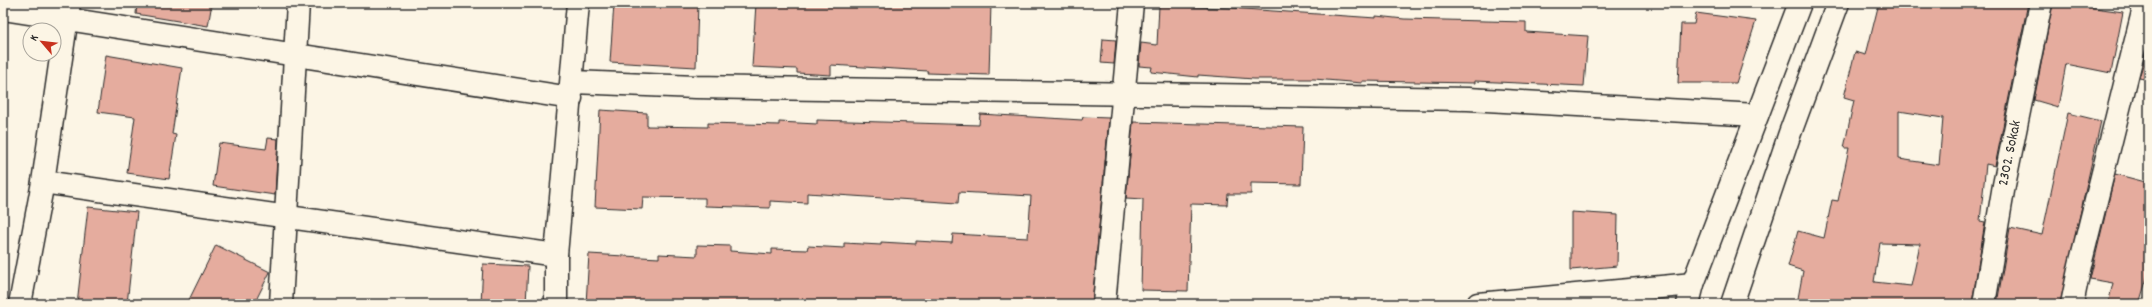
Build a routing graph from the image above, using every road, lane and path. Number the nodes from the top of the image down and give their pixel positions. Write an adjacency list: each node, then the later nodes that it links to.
1 (298, 3): 10 (street)
2 (578, 3): 11 (street)
3 (1132, 3): 12 (street)
4 (1800, 3): 13 (street)
5 (1838, 3): 23 (street)
6 (2042, 3): 24 (street, 2302. Sokak)
7 (2141, 7): 25 (street)
8 (3, 8): 9 (street)
9 (68, 11): 10 (street); 14 (street)
10 (297, 56): 11 (street); 15 (street)
11 (572, 90): 12 (street); 16 (street)
12 (1125, 94): 13 (street); 21 (street)
13 (1757, 115): 17 (street)
14 (43, 182): 15 (street); 18 (street)
15 (286, 216): 16 (street); 19 (street)
16 (556, 256): 20 (street)
17 (1690, 294): 22 (street)
18 (20, 304)
19 (281, 304)
20 (556, 304)
21 (1104, 304)
22 (1478, 304)
23 (1732, 304)
24 (1984, 304)
25 (2072, 304)

